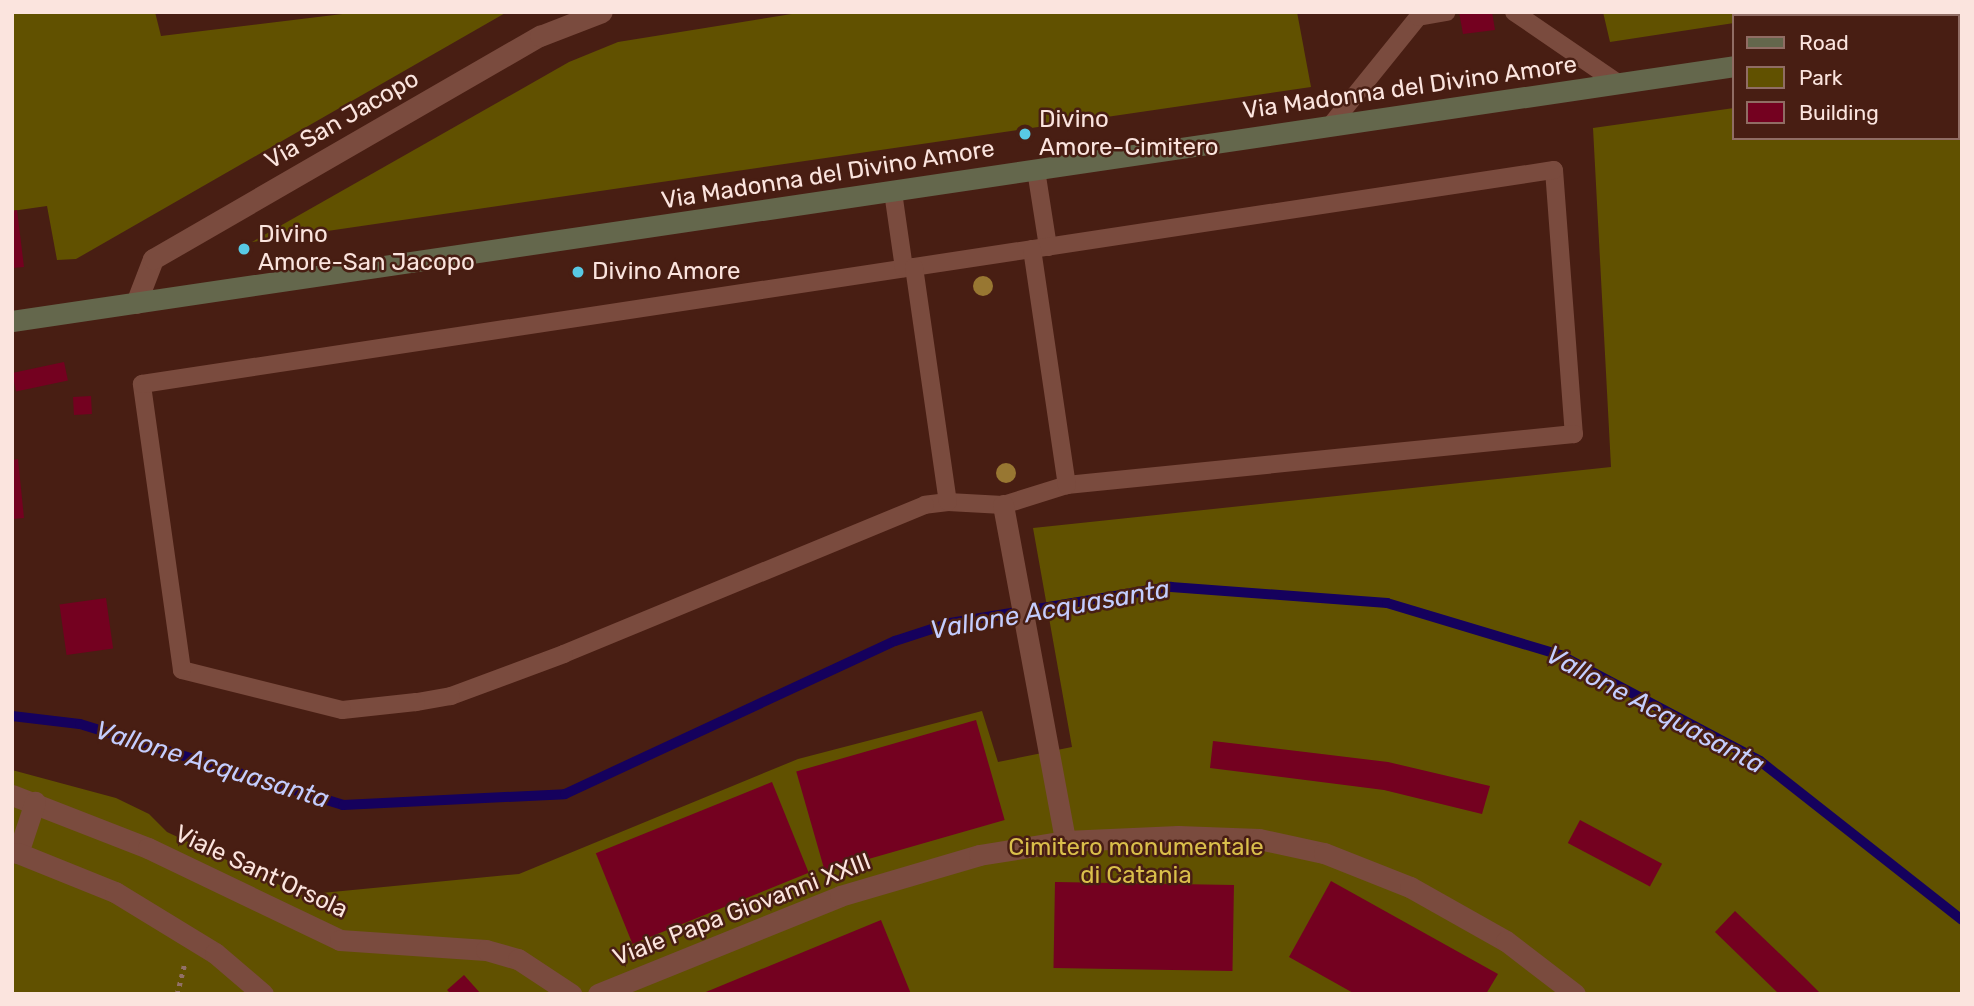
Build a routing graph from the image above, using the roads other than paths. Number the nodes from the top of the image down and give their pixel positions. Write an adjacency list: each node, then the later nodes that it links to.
1 (602, 12): 4 (street, Via San Jacopo)
2 (1447, 12): 7 (lane)
3 (1514, 12): 6 (lane)
4 (565, 18): 12 (street, Via San Jacopo)
5 (1732, 66): 6 (main road, Via Madonna del Divino Amore)
6 (1619, 84): 7 (main road, Via Madonna del Divino Amore)
7 (1331, 125): 8 (main road, Via Madonna del Divino Amore)
8 (1036, 170): 9 (main road, Via Madonna del Divino Amore); 10 (lane)
9 (893, 192): 11 (lane); 12 (main road, Via Madonna del Divino Amore)
10 (1040, 248): 11 (lane); 14 (lane); 14 (lane)
11 (909, 268): 15 (lane); 15 (lane)
12 (136, 303): 13 (main road, Via Madonna del Divino Amore)
13 (12, 321)
14 (1067, 485): 16 (lane)
15 (948, 502): 16 (lane)
16 (1003, 505): 19 (street)
17 (12, 795): 18 (street, Viale Sant'Orsola)
18 (35, 802): 20 (street); 22 (street, Viale Sant'Orsola)
19 (1065, 841): 23 (street, Viale Papa Giovanni XXIII); 24 (street, Viale Papa Giovanni XXIII)
20 (15, 852): 21 (street)
21 (263, 994)
22 (571, 994)
23 (598, 994)
24 (1575, 994)

